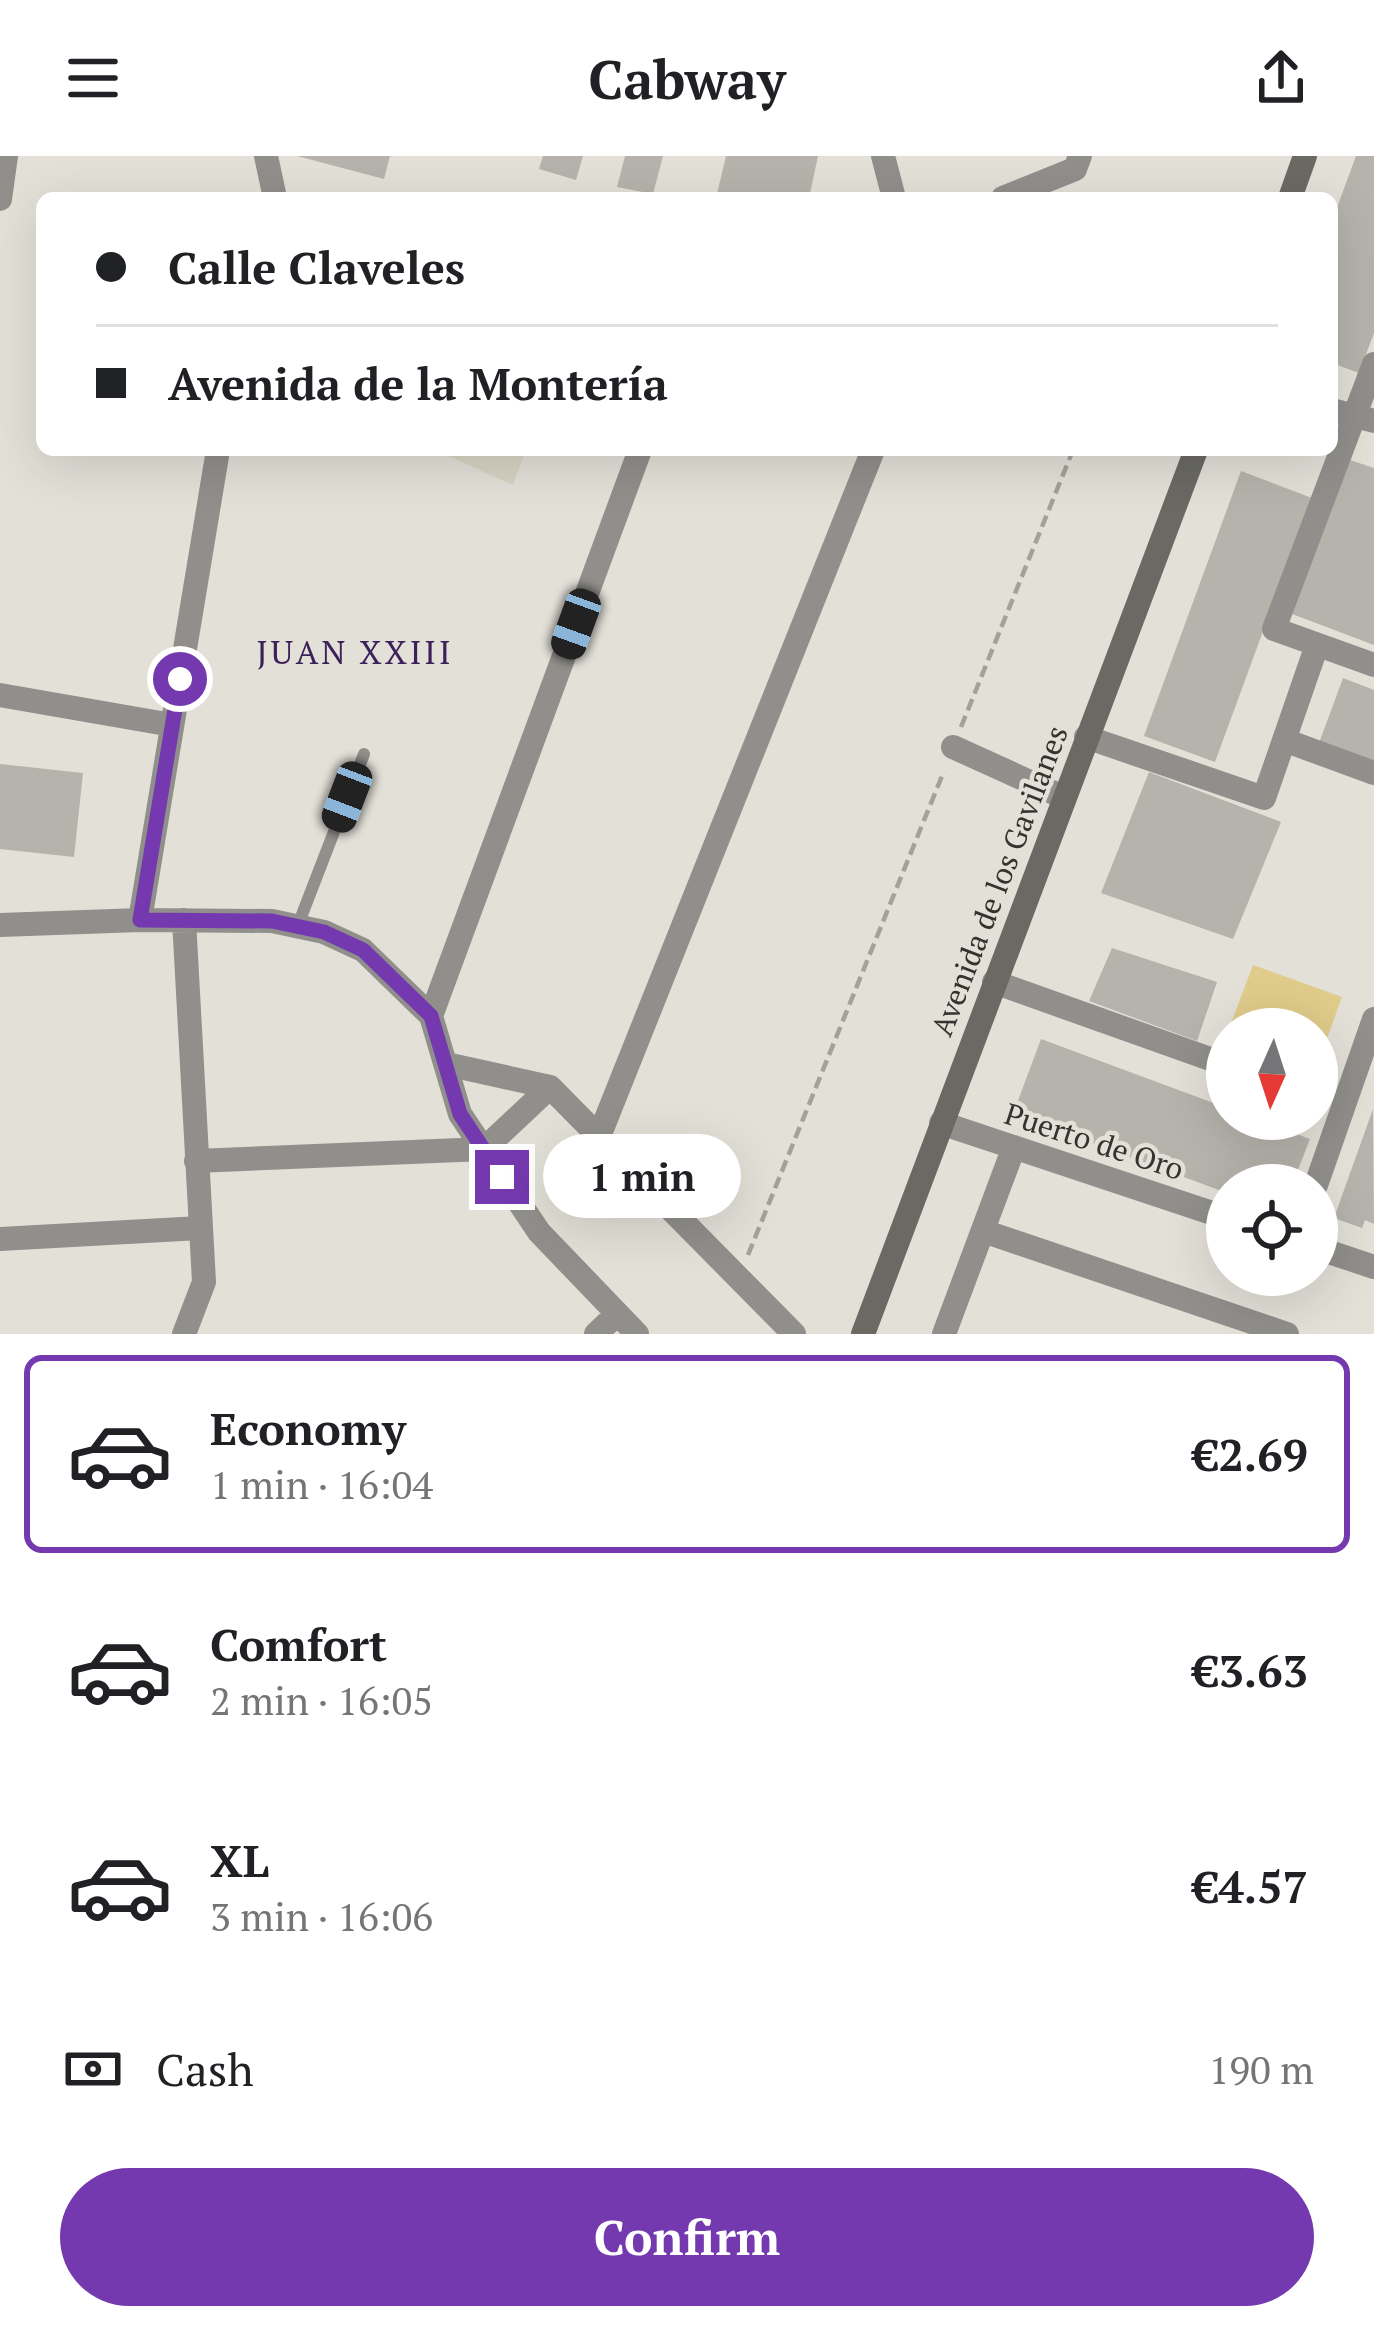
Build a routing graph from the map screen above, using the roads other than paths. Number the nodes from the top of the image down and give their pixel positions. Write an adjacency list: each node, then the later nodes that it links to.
1 (6, 156): 10 (street)
2 (266, 156): 6 (street)
3 (883, 156): 7 (street)
4 (1305, 156): 9 (street)
5 (1074, 160): 8 (street)
6 (274, 192)
7 (892, 192)
8 (1015, 192)
9 (1292, 192)
10 (0, 200)
11 (1374, 364): 12 (street)
12 (1353, 416): 17 (street)
13 (217, 456): 20 (street)
14 (638, 456): 32 (street)
15 (871, 456): 40 (street)
16 (1194, 456): 21 (street, Avenida de los Gavilanes)
17 (1317, 644): 18 (street); 22 (street)
18 (1374, 665)
19 (0, 695): 20 (street)
20 (172, 725): 27 (street)
21 (1086, 737): 22 (street); 26 (street, Avenida de los Gavilanes)
22 (1284, 740): 25 (street)
23 (953, 747): 26 (street)
24 (364, 754): 30 (lane)
25 (1374, 773)
26 (1063, 797): 31 (street, Avenida de los Gavilanes)
27 (140, 920): 28 (street); 29 (street)
28 (184, 920): 30 (street); 43 (street)
29 (0, 925)
30 (298, 926): 32 (street)
31 (994, 982): 34 (street); 39 (street, Avenida de los Gavilanes)
32 (431, 1016): 35 (street)
33 (1374, 1019): 38 (street)
34 (1206, 1058)
35 (446, 1064): 36 (street); 42 (street)
36 (550, 1087): 40 (street); 42 (street)
37 (1338, 1105): 38 (street)
38 (1343, 1107): 44 (street)
39 (941, 1123): 41 (street, Puerto de Oro); 56 (street, Avenida de los Gavilanes)
40 (600, 1134): 55 (street)
41 (1014, 1147): 45 (street, Puerto de Oro); 47 (street)
42 (484, 1149): 43 (street); 51 (street)
43 (196, 1161): 46 (street)
44 (1323, 1164)
45 (1206, 1211)
46 (200, 1228): 48 (street); 52 (street)
47 (983, 1231): 57 (street); 58 (street)
48 (0, 1239)
49 (1338, 1255): 50 (street)
50 (1374, 1267)
51 (617, 1313): 53 (street); 54 (street)
52 (184, 1334)
53 (596, 1334)
54 (637, 1334)
55 (794, 1334)
56 (862, 1334)
57 (944, 1334)
58 (1287, 1334)

